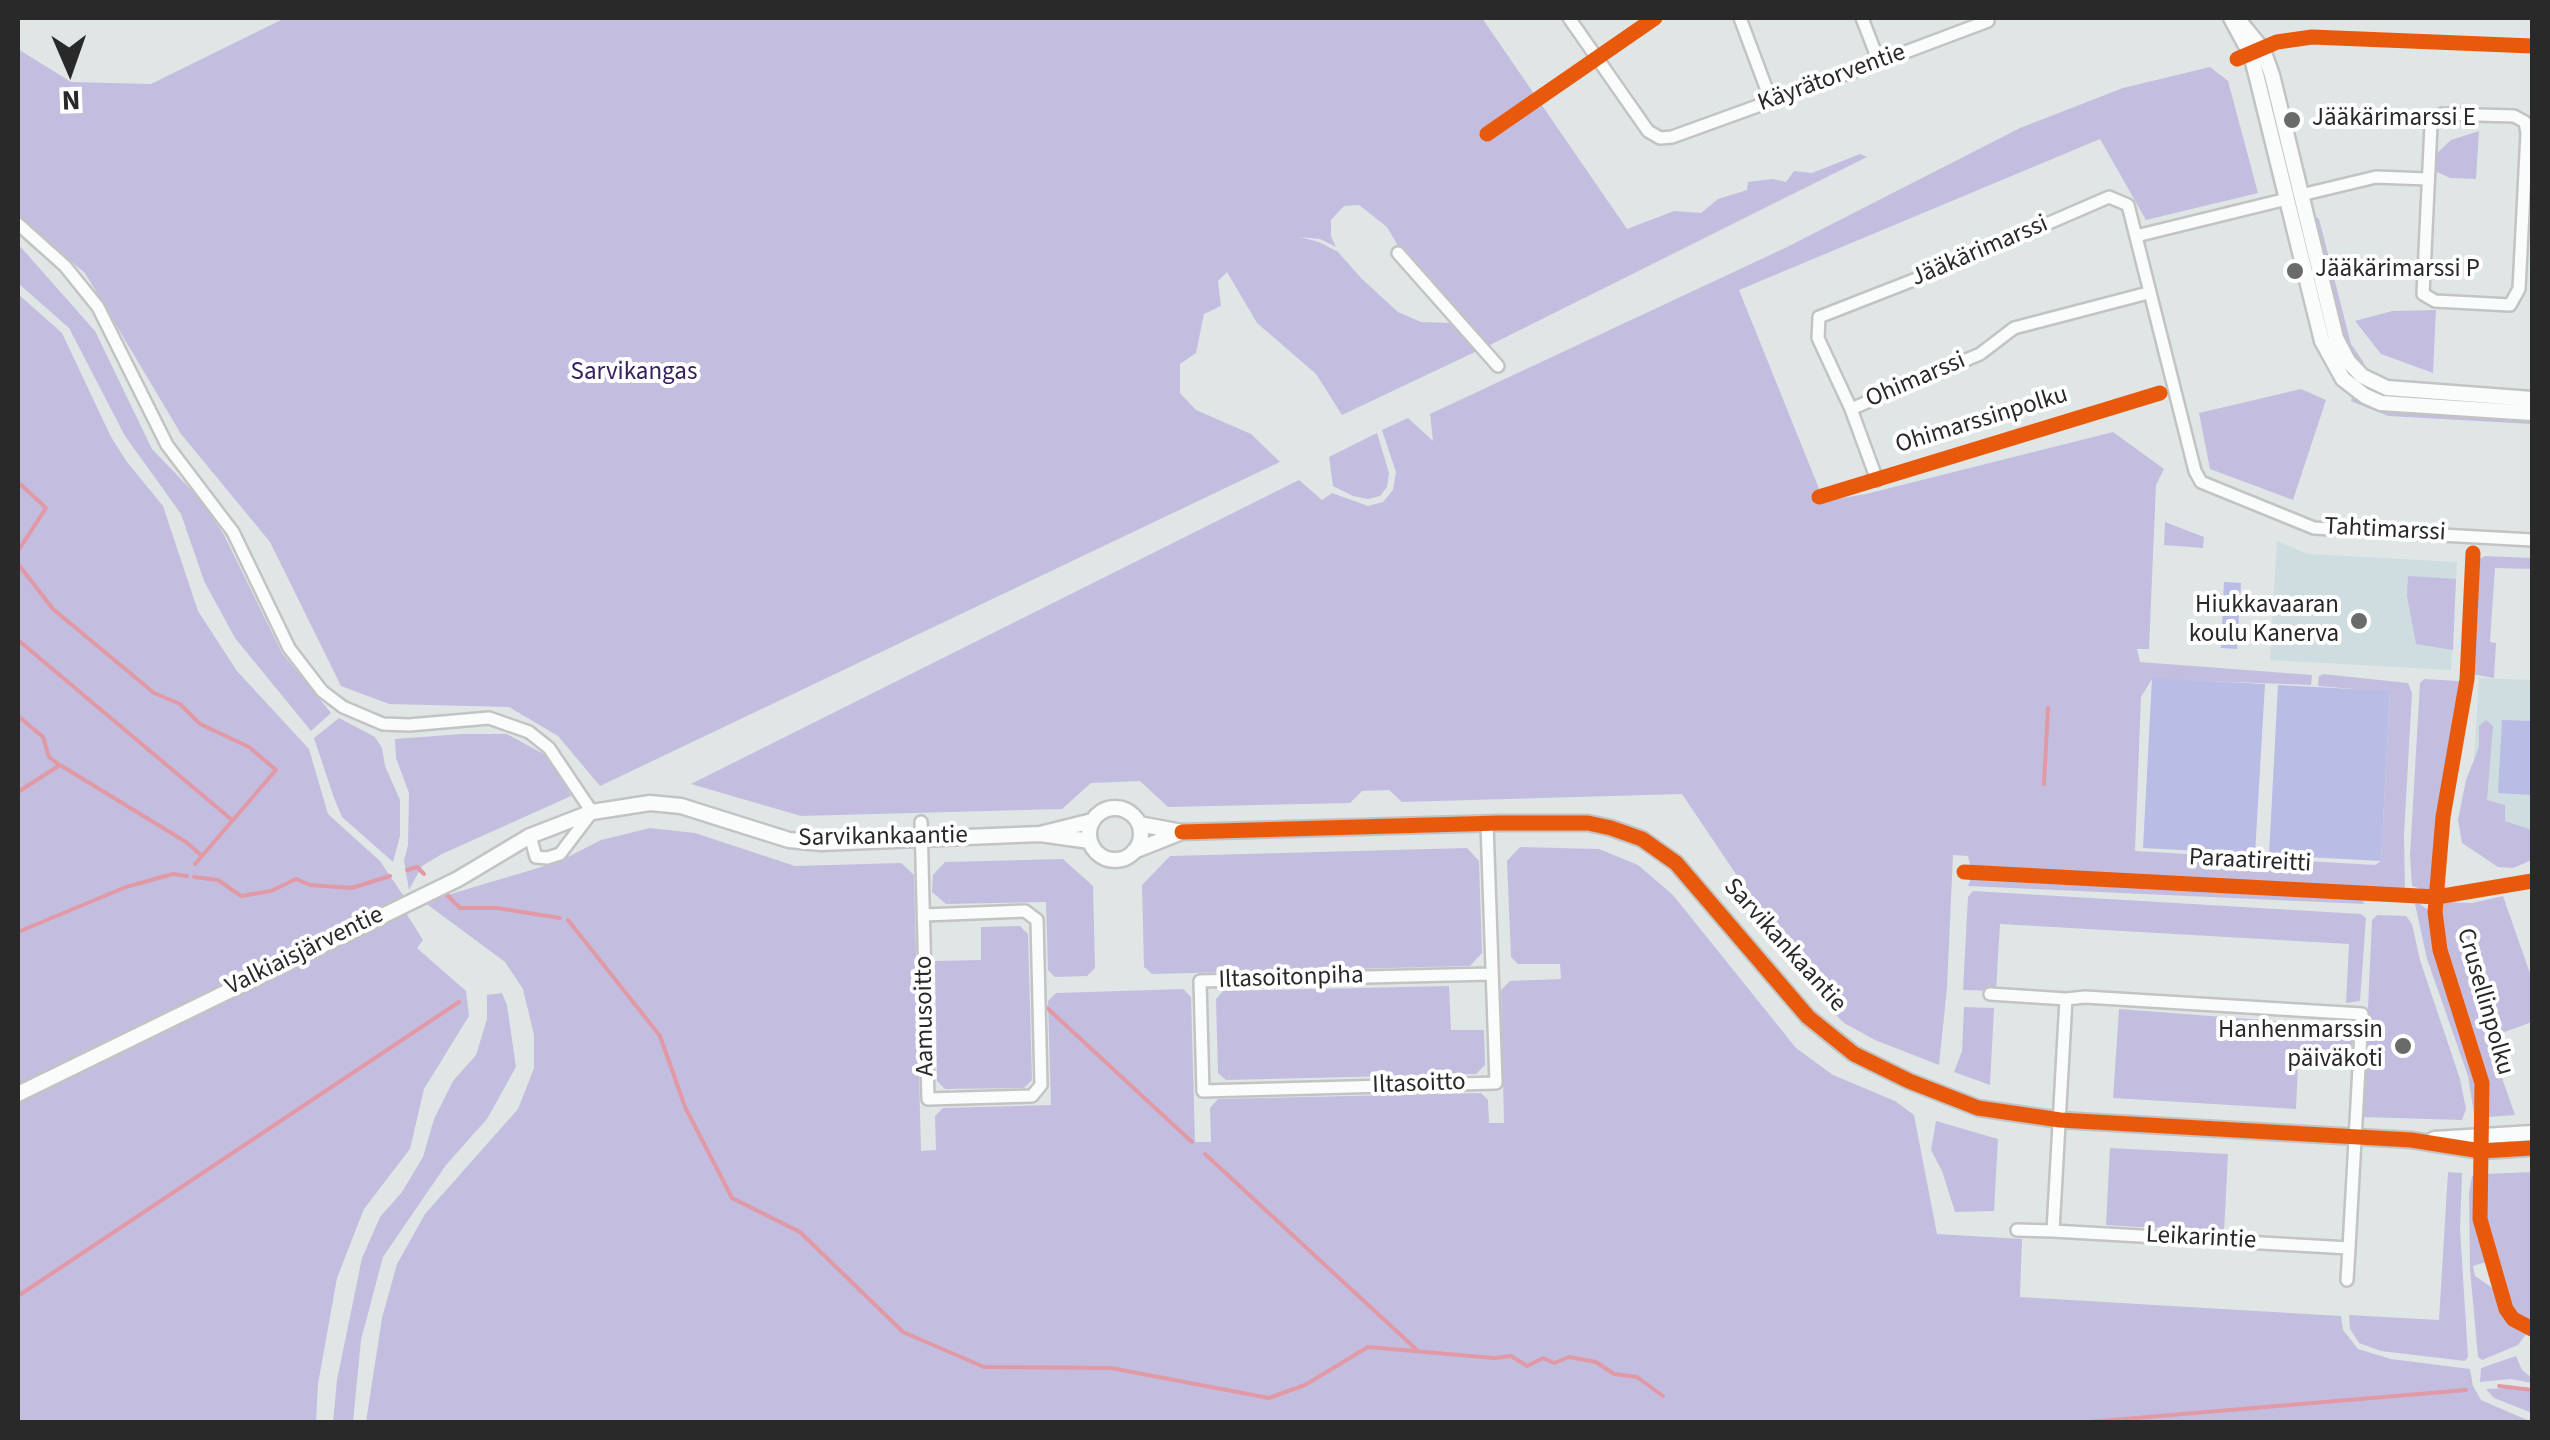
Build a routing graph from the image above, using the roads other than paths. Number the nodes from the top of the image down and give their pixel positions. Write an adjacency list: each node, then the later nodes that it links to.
1 (1569, 18): 7 (street, Käyrätorventie)
2 (1740, 18): 7 (street)
3 (1862, 18): 6 (street)
4 (2233, 18): 9 (street)
5 (1991, 19): 6 (street, Käyrätorventie)
6 (1879, 62): 7 (street, Käyrätorventie)
7 (1771, 102)
8 (2427, 179): 8 (street); 9 (street)
9 (2294, 197): 11 (street); 15 (street); 17 (street)
10 (18, 224): 20 (street)
11 (2136, 236): 13 (street, Tahtimarssi); 16 (street, Jääkärimarssi)
12 (1398, 253): 14 (street)
13 (2148, 293): 16 (street, Ohimarssi); 19 (street, Tahtimarssi)
14 (1498, 366)
15 (2532, 399)
16 (1851, 409): 18 (street, Jääkärimarssi)
17 (2532, 413)
18 (1877, 480)
19 (2532, 540)
20 (592, 812): 27 (street, Valkiaisjärventie); 27 (street); 28 (street, Sarvikankaantie)
21 (922, 822): 28 (street, Aamusoitto)
22 (1092, 822): 23 (street, Sarvikankaantie); 26 (street, Sarvikankaantie); 29 (street)
23 (1139, 824): 25 (street, Sarvikankaantie); 30 (street)
24 (1487, 824): 25 (street, Sarvikankaantie); 32 (street, Iltasoitto); 37 (street, Sarvikankaantie)
25 (1182, 832): 30 (street, Sarvikankaantie)
26 (1040, 834): 28 (street, Sarvikankaantie); 29 (street, Sarvikankaantie)
27 (530, 836): 36 (street, Valkiaisjärventie)
28 (922, 839): 31 (street, Aamusoitto)
29 (1090, 841): 30 (street, Sarvikankaantie)
30 (1134, 851)
31 (924, 914): 31 (street, Aamusoitto)
32 (1491, 974): 35 (street, Iltasoitonpiha); 35 (street, Iltasoitto)
33 (1990, 994): 34 (street)
34 (2066, 1000): 37 (street); 39 (street)
35 (1203, 1091)
36 (18, 1094)
37 (2060, 1120): 39 (street, Sarvikankaantie); 43 (street)
38 (2532, 1133): 40 (street, Sarvikankaantie)
39 (2355, 1137): 40 (street, Sarvikankaantie); 44 (street)
40 (2411, 1140): 41 (street, Sarvikankaantie)
41 (2532, 1148)
42 (2017, 1230): 43 (street, Leikarintie)
43 (2053, 1231): 44 (street, Leikarintie)
44 (2349, 1248): 45 (street)
45 (2347, 1280)

